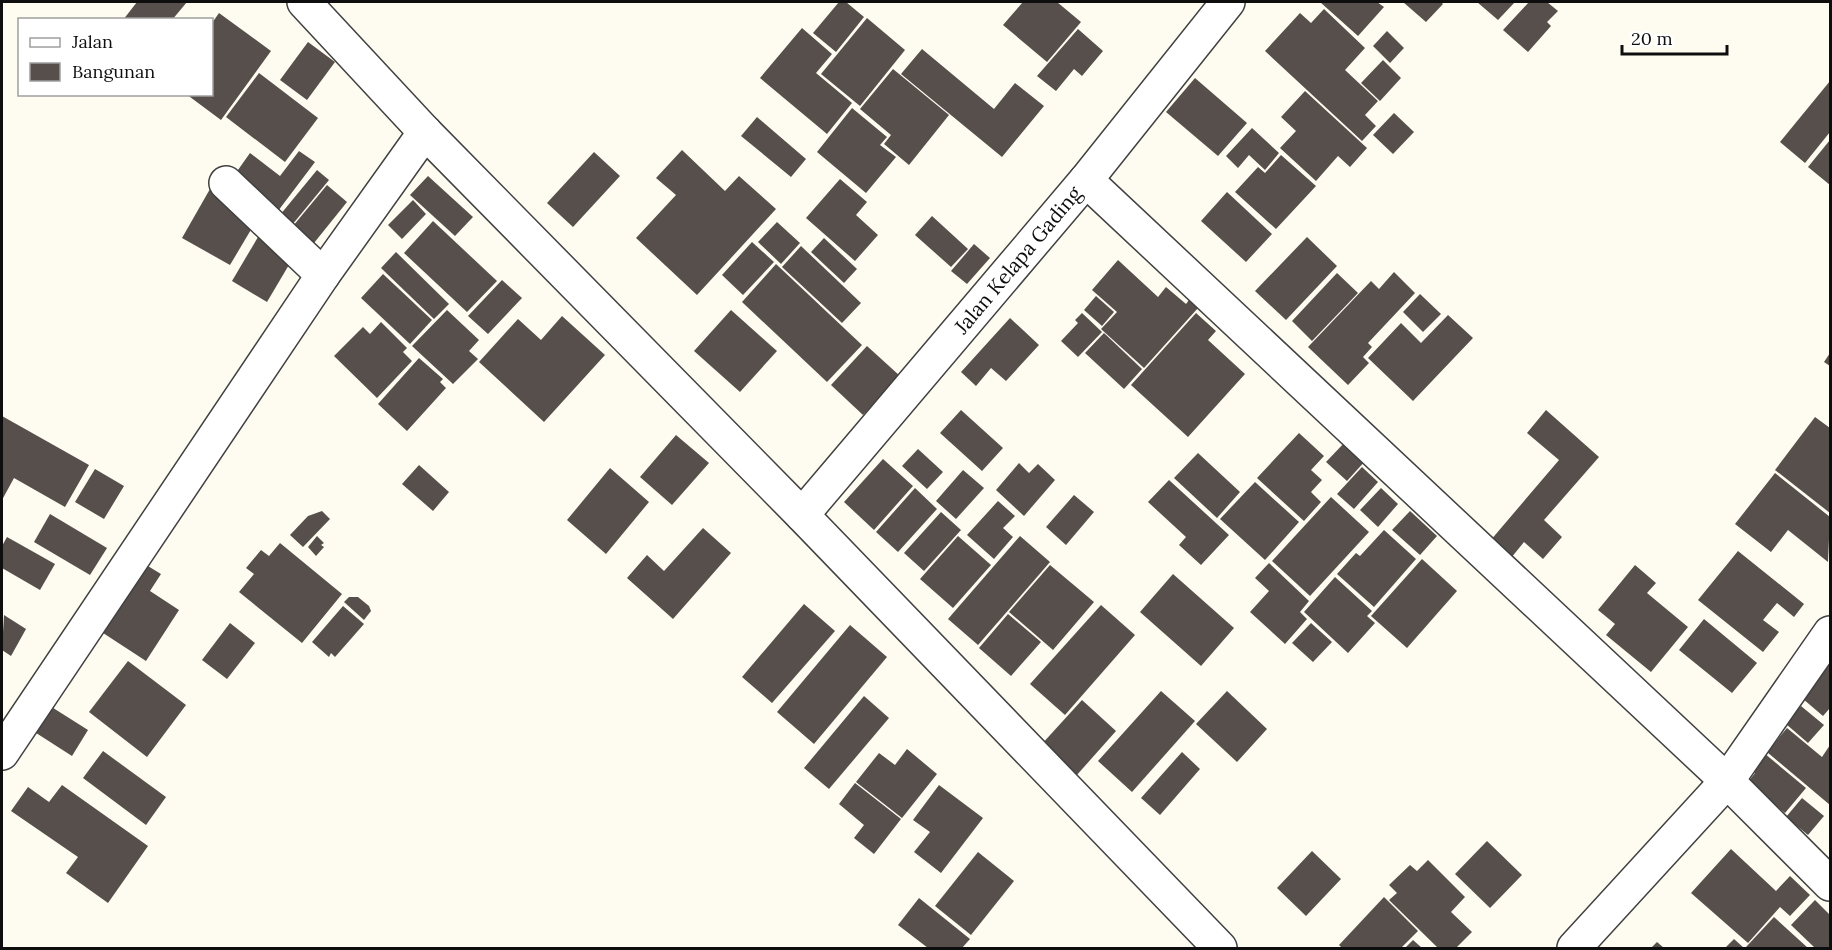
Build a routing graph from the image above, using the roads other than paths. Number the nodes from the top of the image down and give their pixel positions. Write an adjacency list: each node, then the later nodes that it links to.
1 (304, 2): 3 (street)
2 (1228, 2): 4 (street, Jalan Kelapa Gading)
3 (425, 132): 6 (street); 7 (street)
4 (1086, 180): 7 (street, Jalan Kelapa Gading); 10 (street)
5 (226, 183): 6 (street)
6 (323, 274): 9 (street)
7 (802, 515): 12 (street)
8 (1830, 633): 10 (street)
9 (2, 753)
10 (1727, 781): 11 (street); 13 (street)
11 (1830, 884)
12 (1220, 948)
13 (1574, 948)

